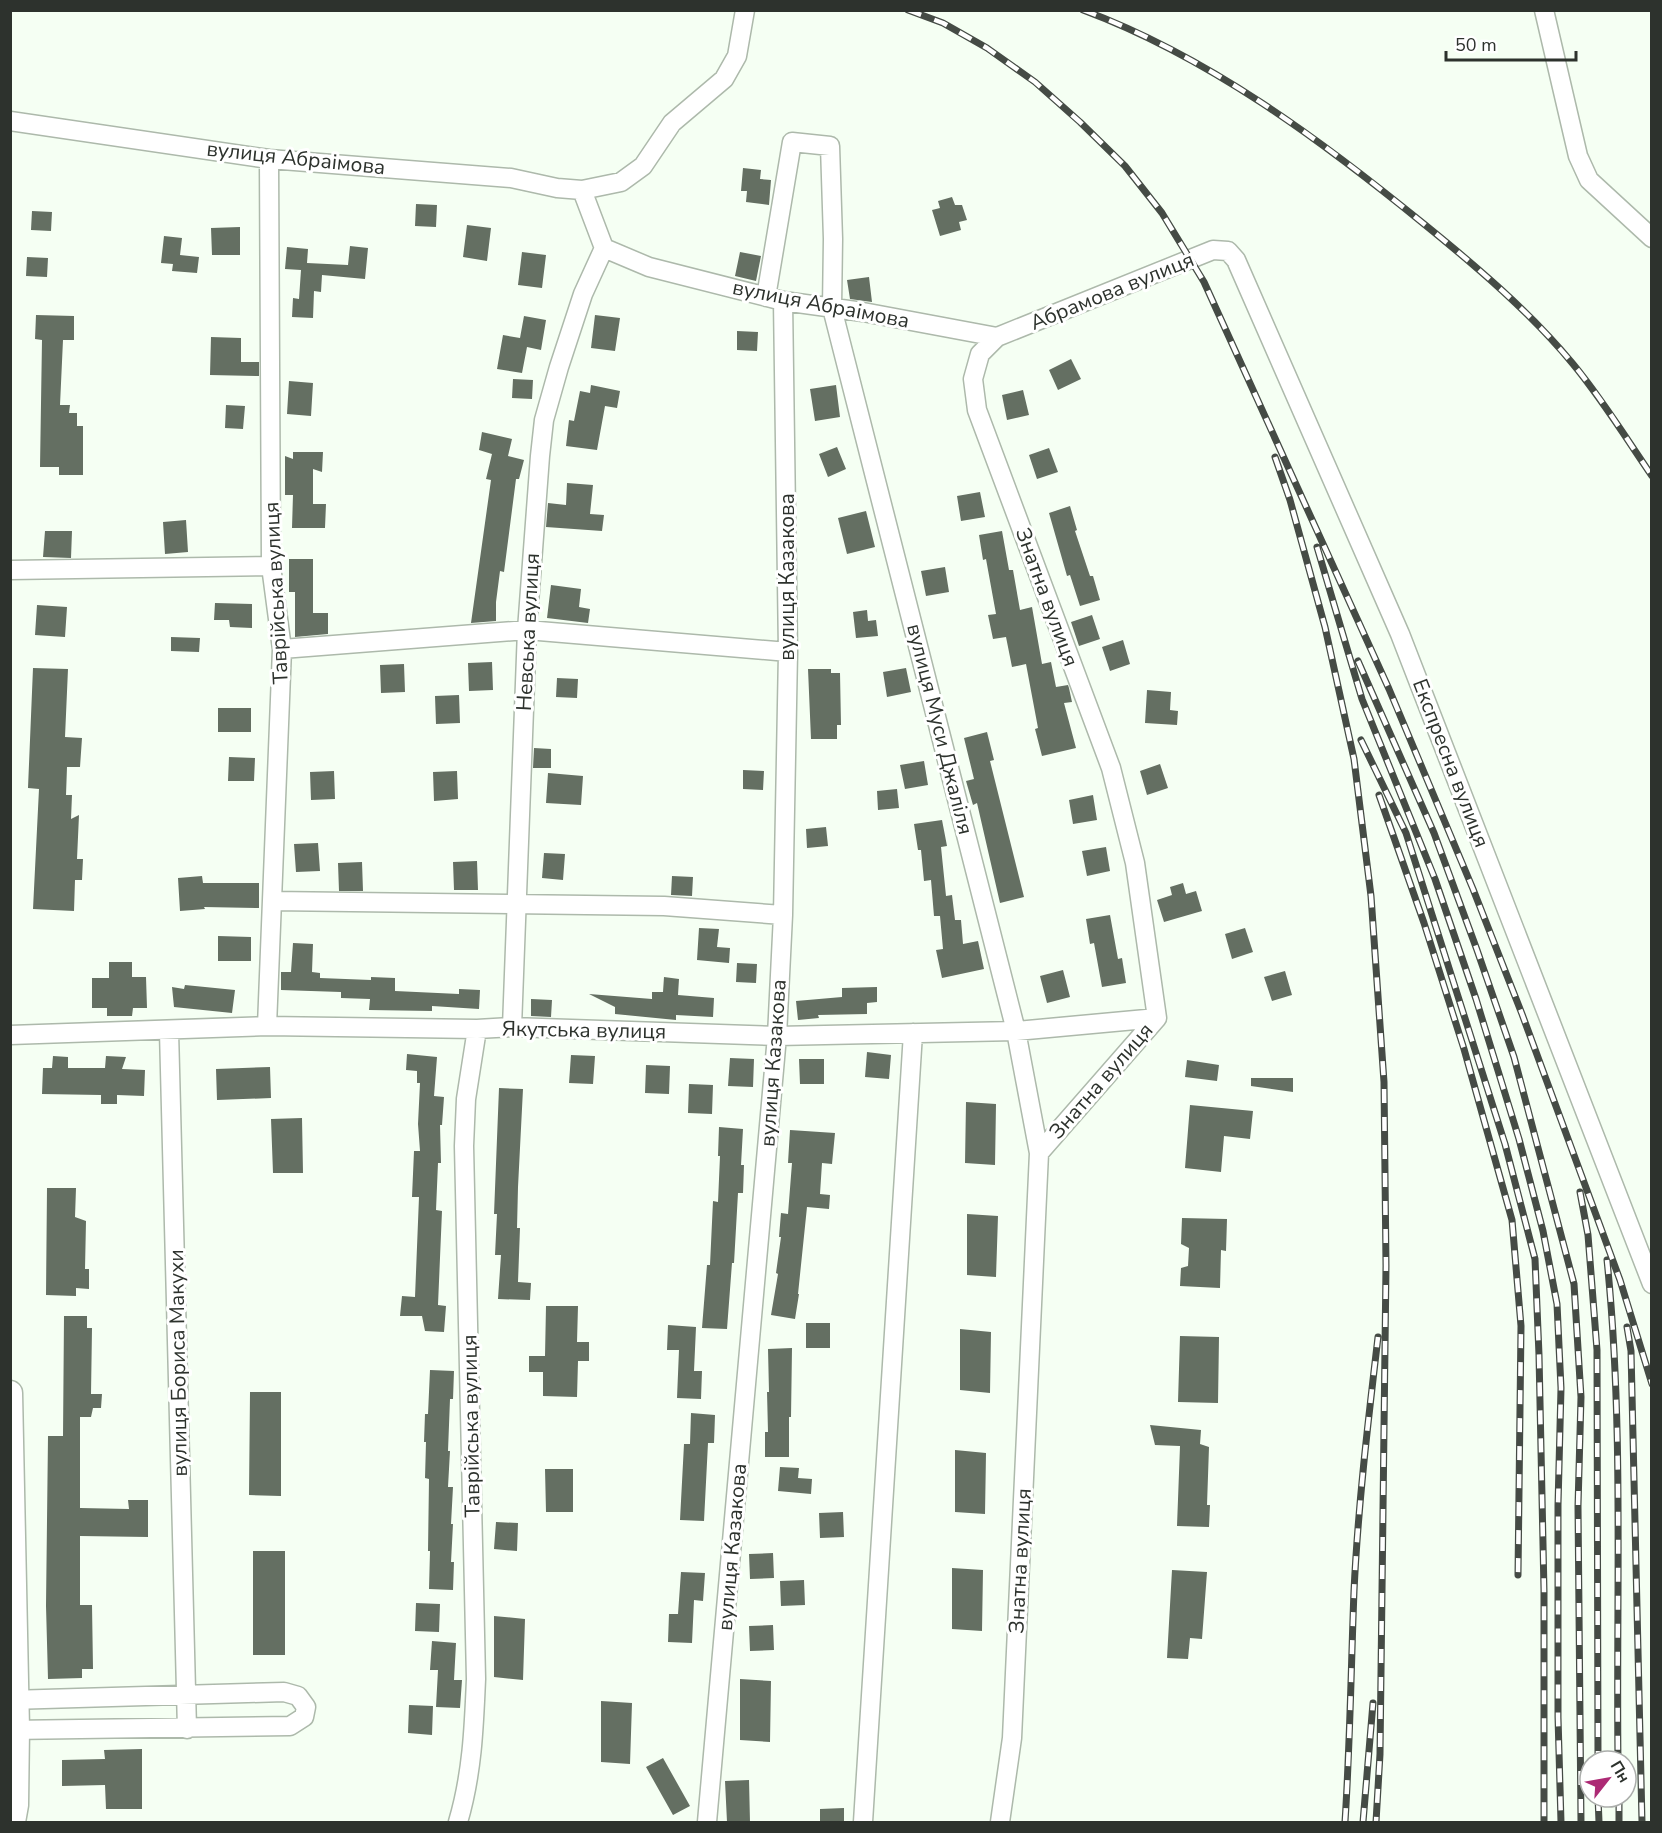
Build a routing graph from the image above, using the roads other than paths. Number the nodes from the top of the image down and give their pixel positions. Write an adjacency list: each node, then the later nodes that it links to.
1 (745, 10): 5 (street, вулиця Абраімова)
2 (1544, 10): 6 (street)
3 (10, 121): 4 (street, вулиця Абраімова)
4 (269, 159): 5 (street, вулиця Абраімова); 12 (street, Таврійська вулиця)
5 (582, 190): 7 (street)
6 (1652, 238)
7 (604, 248): 9 (street, вулиця Абраімова); 14 (street, Невська вулиця)
8 (1228, 251): 11 (street, Абрамова вулиця); 30 (street, Експресна вулиця)
9 (774, 299): 10 (street, вулиця Абраімова); 10 (street, вулиця Казакова); 16 (street, вулиця Казакова)
10 (832, 308): 11 (street, вулиця Абраімова); 25 (street, вулиця Муси Джаліля)
11 (997, 337): 20 (street, Знатна вулиця)
12 (271, 566): 13 (street); 15 (street, Таврійська вулиця)
13 (10, 570)
14 (527, 630): 15 (street); 16 (street); 18 (street, Невська вулиця)
15 (282, 649): 17 (street, Таврійська вулиця)
16 (788, 652): 19 (street, вулиця Казакова)
17 (272, 901): 18 (street); 21 (street, Таврійська вулиця)
18 (515, 905): 19 (street); 22 (street, Невська вулиця)
19 (783, 915): 28 (street, вулиця Казакова)
20 (1157, 1018): 25 (street, Якутська вулиця); 29 (street, Знатна вулиця)
21 (267, 1026): 23 (street, Якутська вулиця); 24 (street, Якутська вулиця)
22 (512, 1027): 23 (street, Якутська вулиця); 28 (street, Якутська вулиця)
23 (477, 1029): 37 (street, Таврійська вулиця)
24 (169, 1031): 27 (street, Якутська вулиця); 32 (street, вулиця Бориса Макухи)
25 (1016, 1031): 26 (street, Якутська вулиця); 29 (street, вулиця Муси Джаліля)
26 (913, 1033): 28 (street, Якутська вулиця); 39 (street)
27 (10, 1035)
28 (777, 1036): 38 (street, вулиця Казакова)
29 (1038, 1153): 40 (street, Знатна вулиця)
30 (1652, 1284)
31 (10, 1393): 33 (main road)
32 (186, 1694): 33 (street); 34 (street, вулиця Бориса Макухи); 34 (street)
33 (13, 1700): 35 (main road)
34 (187, 1729): 35 (street)
35 (14, 1730): 36 (main road)
36 (13, 1822)
37 (458, 1822)
38 (707, 1822)
39 (863, 1822)
40 (1000, 1822)

